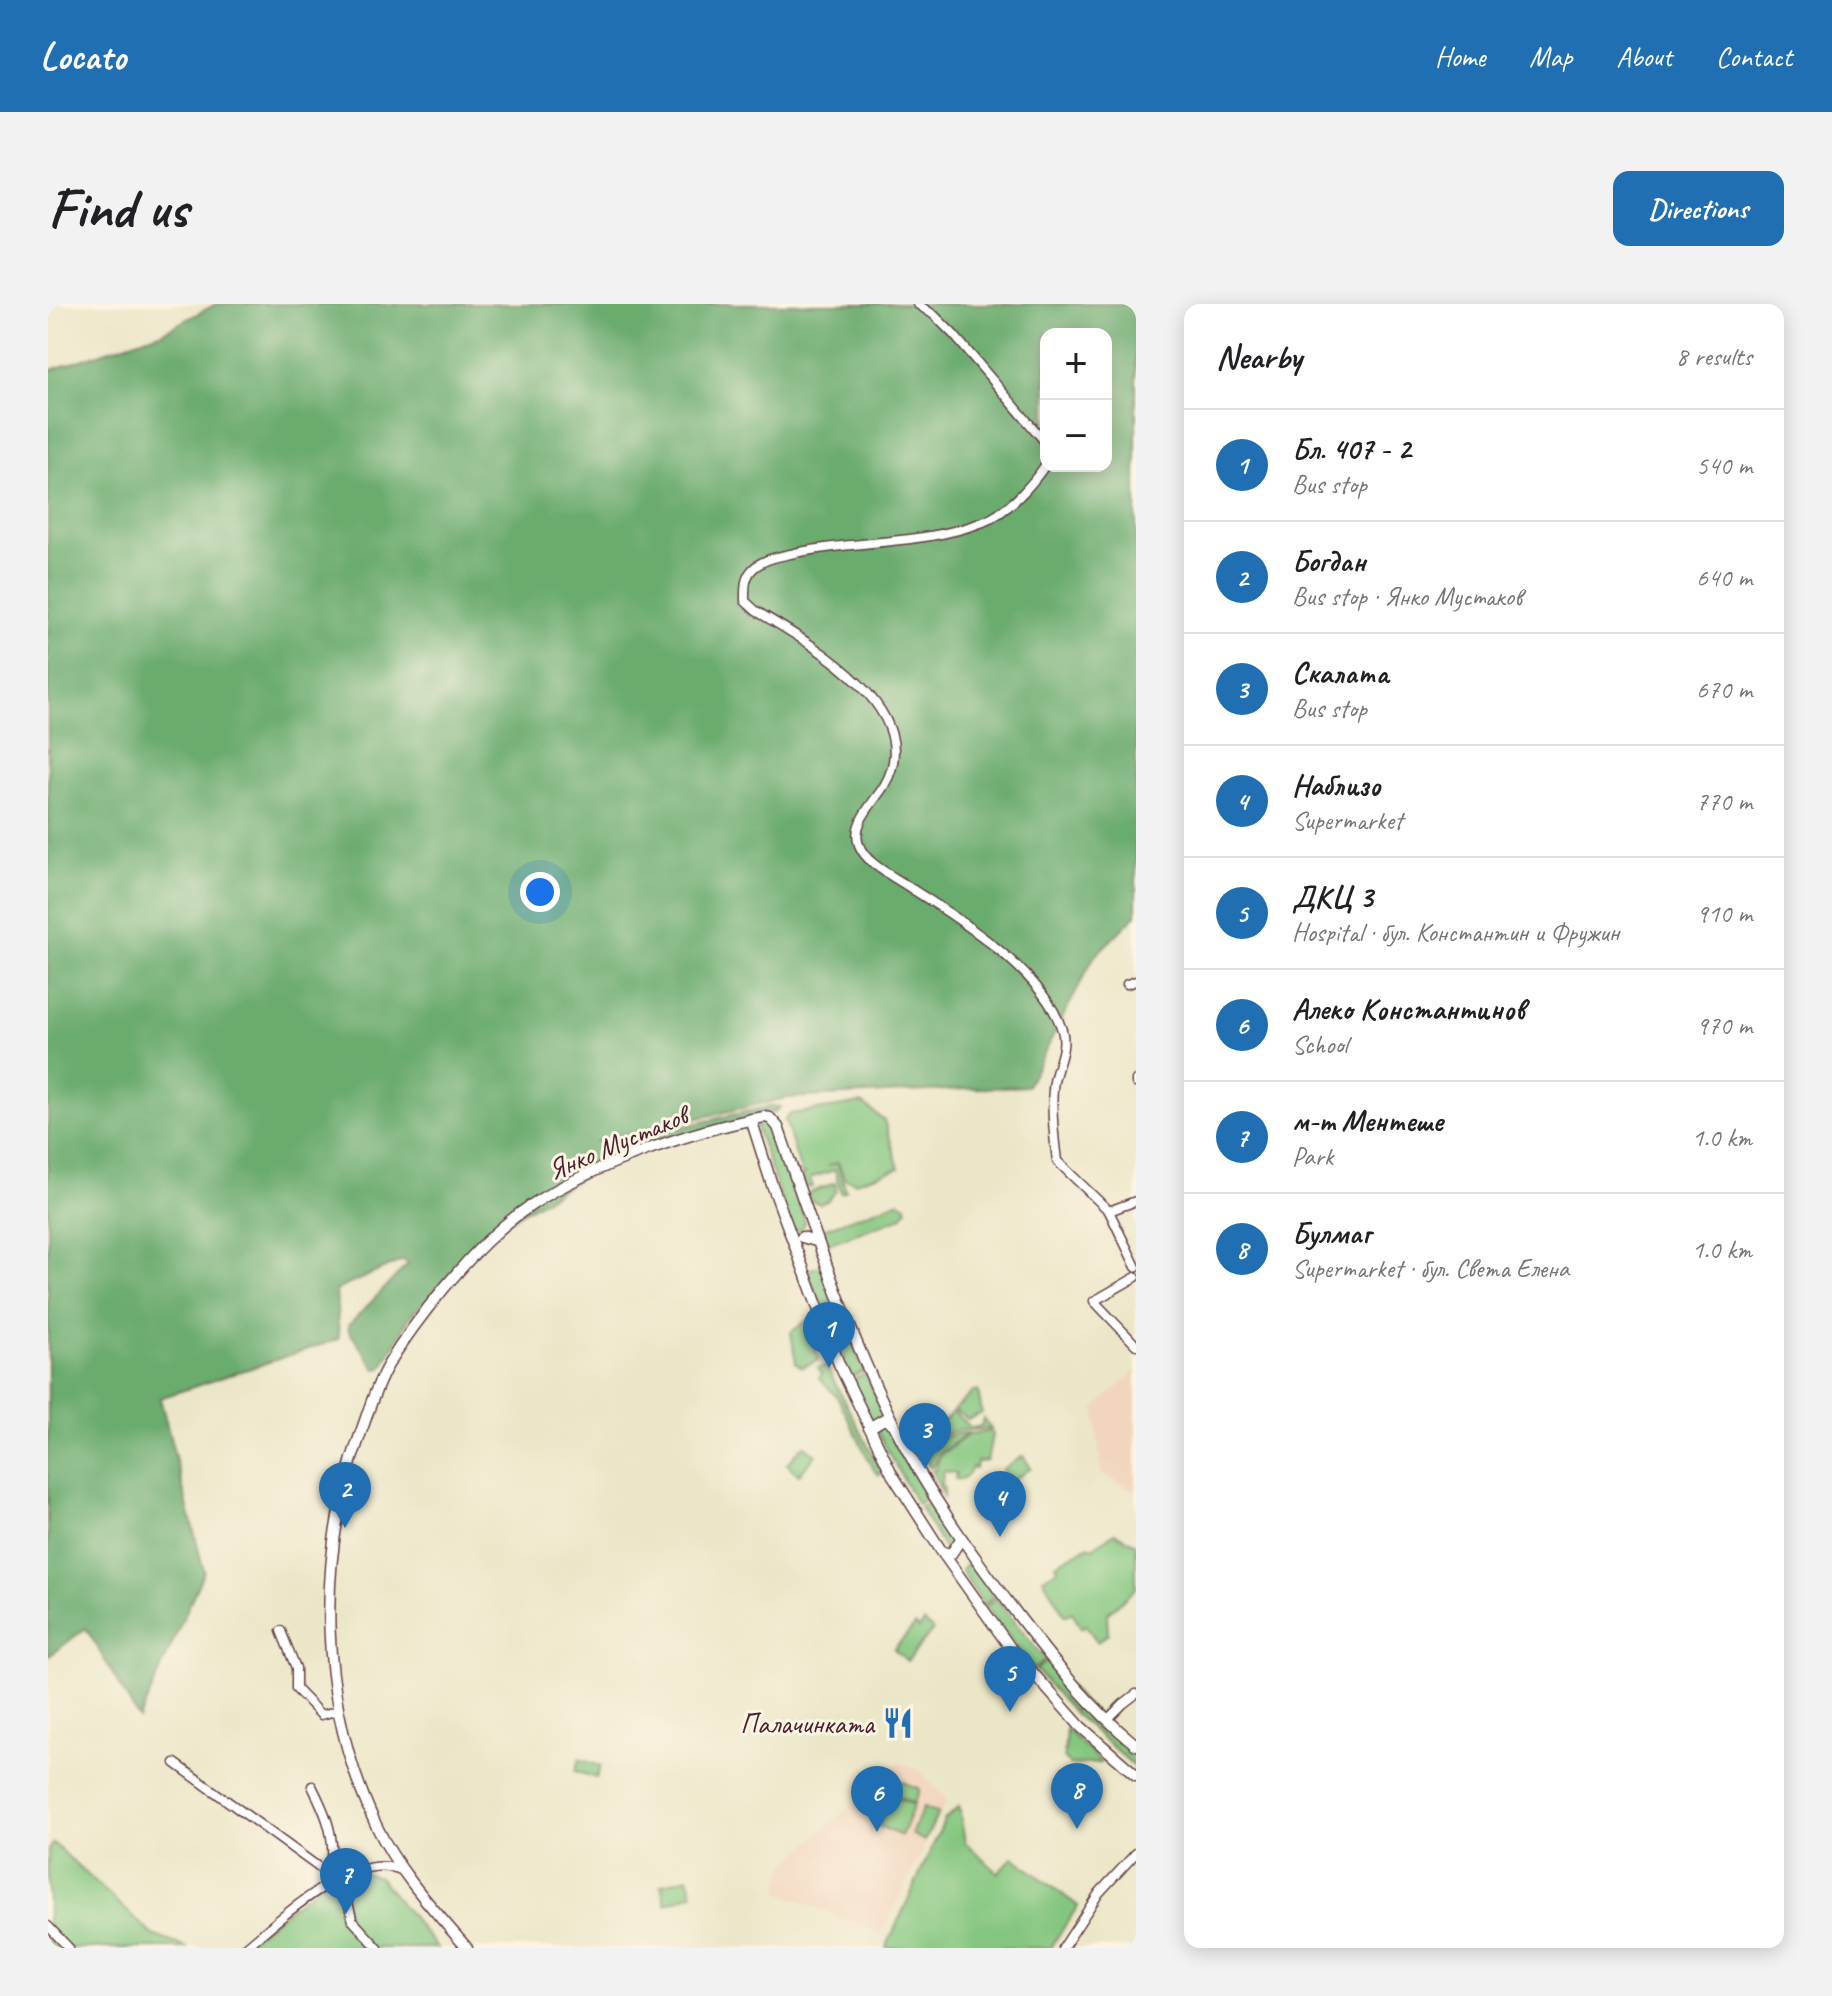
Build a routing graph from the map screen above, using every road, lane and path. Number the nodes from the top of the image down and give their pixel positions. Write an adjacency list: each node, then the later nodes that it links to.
1 (917, 304): 2 (street)
2 (1040, 436)
3 (1040, 471): 6 (street)
4 (751, 1119): 7 (street); 8 (street); 22 (street, Янко Мустаков)
5 (1136, 1201): 6 (street)
6 (1109, 1211): 11 (street)
7 (814, 1236): 8 (street); 9 (street)
8 (795, 1247): 10 (street)
9 (822, 1257): 10 (street); 14 (street)
10 (801, 1263): 15 (street)
11 (1136, 1267)
12 (1136, 1277): 13 (street)
13 (1136, 1345)
14 (893, 1424): 15 (street); 16 (street)
15 (869, 1428): 17 (street)
16 (961, 1539): 17 (street); 18 (street)
17 (942, 1552): 19 (street)
18 (977, 1561): 19 (street); 23 (street)
19 (958, 1577): 26 (street)
20 (281, 1631): 22 (street)
21 (1136, 1694): 23 (street)
22 (339, 1710): 29 (street, Янко Мустаков)
23 (1107, 1720): 24 (street)
24 (1136, 1745)
25 (175, 1763): 30 (street)
26 (1136, 1775)
27 (312, 1786): 30 (street)
28 (1136, 1853): 36 (street)
29 (401, 1870): 30 (street); 35 (street, Янко Мустаков)
30 (332, 1878): 33 (street); 34 (street)
31 (48, 1926): 32 (street)
32 (69, 1948)
33 (245, 1948)
34 (378, 1948)
35 (467, 1948)
36 (1063, 1948)

